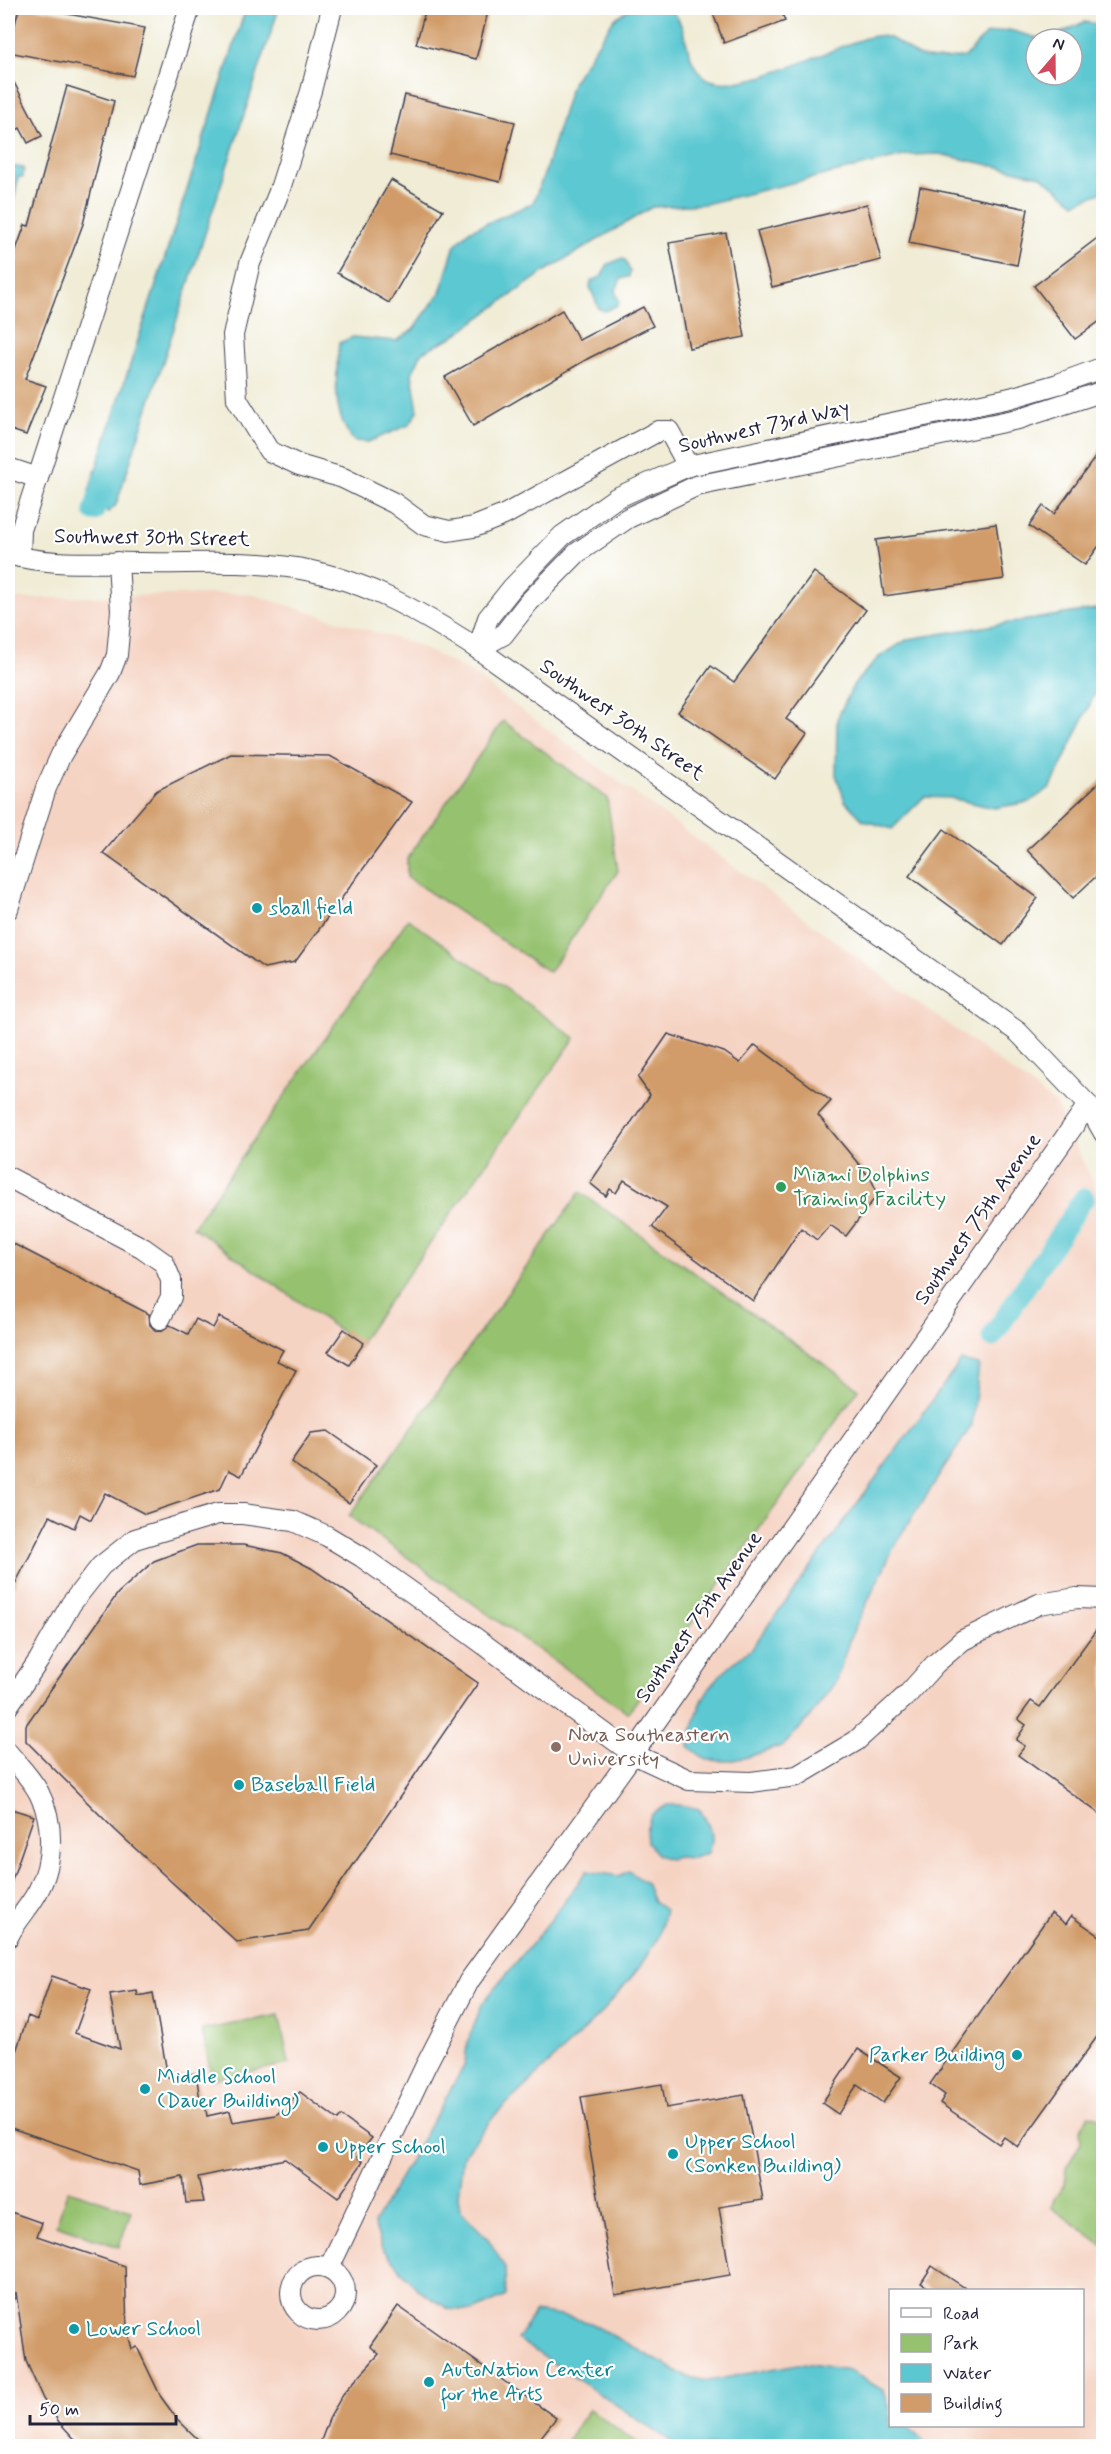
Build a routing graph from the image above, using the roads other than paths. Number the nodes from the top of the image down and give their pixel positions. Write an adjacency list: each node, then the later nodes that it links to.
1 (190, 8): 7 (street)
2 (332, 8): 5 (street)
3 (1104, 367): 5 (street, Southwest 73rd Way)
4 (1104, 391): 10 (street, Southwest 73rd Way)
5 (688, 466): 10 (street, Southwest 73rd Way)
6 (8, 468): 7 (street)
7 (38, 478): 8 (street)
8 (12, 557): 9 (street, Southwest 30th Street)
9 (118, 562): 10 (street, Southwest 30th Street); 11 (street)
10 (478, 649): 12 (street, Southwest 30th Street)
11 (8, 909)
12 (1088, 1105): 13 (street, Southwest 30th Street); 19 (street, Southwest 75th Avenue)
13 (1104, 1132)
14 (8, 1177): 15 (street)
15 (160, 1320)
16 (1104, 1599): 19 (street)
17 (8, 1706): 19 (street)
18 (8, 1753): 20 (street)
19 (633, 1754): 21 (street, Southwest 75th Avenue)
20 (8, 1937)
21 (329, 2268)

